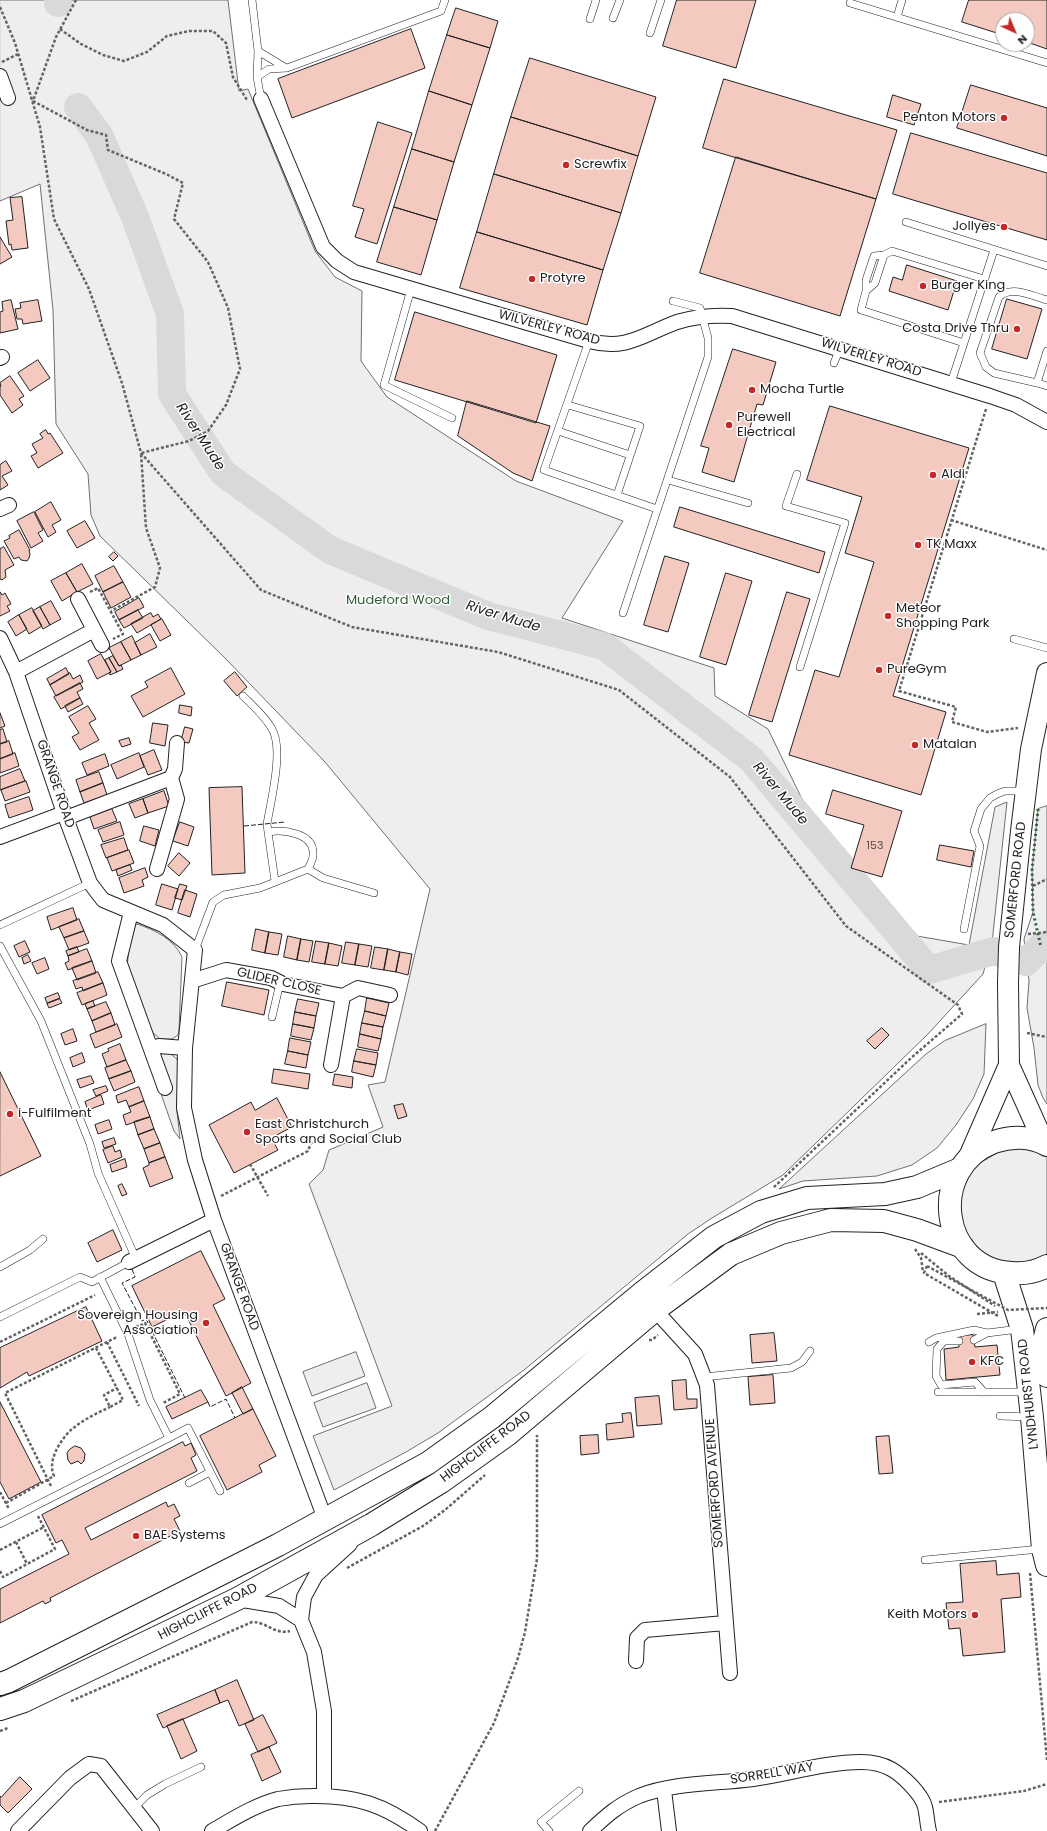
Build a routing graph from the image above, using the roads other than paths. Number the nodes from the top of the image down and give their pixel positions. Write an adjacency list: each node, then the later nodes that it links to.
1 (252, 0): 12 (lane)
2 (445, 0): 14 (lane)
3 (596, 0): 10 (lane)
4 (620, 0): 9 (lane)
5 (661, 0): 11 (lane)
6 (902, 0): 8 (lane)
7 (850, 3): 8 (lane)
8 (897, 17): 13 (lane)
9 (614, 18)
10 (590, 19)
11 (650, 33)
12 (258, 50): 14 (lane); 16 (lane)
13 (1047, 63)
14 (286, 68): 16 (lane)
15 (0, 76): 17 (street)
16 (257, 77): 18 (lane)
17 (8, 98)
18 (255, 101): 23 (street, WILVERLEY ROAD)
19 (906, 222): 20 (lane)
20 (994, 250): 21 (lane); 22 (lane)
21 (1047, 266)
22 (984, 279): 28 (lane); 28 (lane)
23 (411, 289): 27 (street, WILVERLEY ROAD); 36 (lane)
24 (1047, 300): 33 (lane)
25 (673, 301): 26 (lane)
26 (703, 315): 27 (street, WILVERLEY ROAD); 29 (street, WILVERLEY ROAD); 41 (lane)
27 (589, 341): 35 (lane)
28 (964, 343): 32 (lane)
29 (840, 348): 31 (lane); 32 (street, WILVERLEY ROAD)
30 (1047, 351): 33 (lane)
31 (834, 363)
32 (951, 383): 37 (street, WILVERLEY ROAD)
33 (1037, 383): 34 (lane)
34 (1047, 386)
35 (568, 405): 38 (lane); 39 (lane)
36 (452, 418)
37 (1047, 422)
38 (558, 431): 39 (lane); 42 (lane)
39 (630, 455): 42 (lane)
40 (797, 474): 52 (lane)
41 (668, 480): 43 (lane); 44 (lane)
42 (617, 495): 44 (lane)
43 (748, 503)
44 (657, 509): 46 (lane)
45 (78, 599): 47 (street)
46 (623, 612)
47 (94, 630): 50 (street); 53 (street)
48 (0, 638): 53 (street, GRANGE ROAD)
49 (1014, 639): 51 (lane)
50 (102, 645)
51 (1047, 648)
52 (800, 667)
53 (16, 672): 60 (street, GRANGE ROAD)
54 (1047, 673): 56 (main road, SOMERFORD ROAD)
55 (244, 696): 61 (lane)
56 (1045, 697): 59 (main road, SOMERFORD ROAD)
57 (177, 743): 58 (street)
58 (171, 778): 60 (street); 63 (street)
59 (1027, 791): 70 (lane); 81 (main road, SOMERFORD ROAD)
60 (65, 816): 62 (street); 66 (street, GRANGE ROAD)
61 (268, 832): 64 (lane); 65 (lane)
62 (0, 837)
63 (157, 869)
64 (308, 869): 65 (lane); 67 (lane)
65 (275, 881): 72 (lane)
66 (90, 883): 68 (street, GRANGE ROAD); 69 (lane)
67 (374, 893)
68 (131, 912): 72 (street, GRANGE ROAD); 78 (street)
69 (0, 925)
70 (964, 929)
71 (0, 946): 88 (lane)
72 (195, 950): 73 (street, GRANGE ROAD)
73 (192, 981): 74 (street, GLIDER CLOSE); 79 (street, GRANGE ROAD)
74 (280, 983): 76 (street, GLIDER CLOSE); 77 (lane)
75 (390, 995): 76 (street)
76 (343, 996): 80 (street)
77 (272, 1017)
78 (151, 1048): 79 (street); 82 (street)
79 (186, 1048): 85 (street, GRANGE ROAD)
80 (331, 1065)
81 (1009, 1065): 83 (main road, SOMERFORD ROAD); 84 (main road, SOMERFORD ROAD)
82 (165, 1088)
83 (1046, 1144): 84 (main road)
84 (964, 1164): 87 (main road); 113 (main road, HIGHCLIFFE ROAD)
85 (214, 1220): 88 (street); 113 (street, GRANGE ROAD)
86 (43, 1239): 90 (lane)
87 (962, 1247): 91 (main road); 93 (main road, HIGHCLIFFE ROAD)
88 (133, 1260): 92 (lane)
89 (1047, 1266): 91 (main road)
90 (0, 1267)
91 (1004, 1273): 95 (main road, LYNDHURST ROAD)
92 (100, 1277): 94 (lane); 109 (lane)
93 (656, 1310): 103 (street, SOMERFORD AVENUE); 115 (main road, HIGHCLIFFE ROAD)
94 (0, 1317)
95 (1015, 1325): 97 (lane); 106 (main road, LYNDHURST ROAD)
96 (1047, 1329): 102 (main road, LYNDHURST ROAD)
97 (987, 1333): 98 (lane); 100 (lane)
98 (974, 1340)
99 (959, 1341): 105 (lane)
100 (929, 1342)
101 (810, 1351): 103 (lane)
102 (1047, 1376)
103 (704, 1377): 120 (street, SOMERFORD AVENUE)
104 (938, 1392): 105 (lane)
105 (984, 1392): 106 (lane)
106 (1029, 1392): 108 (main road, LYNDHURST ROAD)
107 (1000, 1416): 108 (lane)
108 (1032, 1417): 116 (main road, LYNDHURST ROAD)
109 (169, 1438): 110 (lane); 114 (lane)
110 (210, 1472): 111 (lane); 112 (lane)
111 (189, 1483)
112 (220, 1492)
113 (325, 1519): 123 (main road, HIGHCLIFFE ROAD)
114 (0, 1524)
115 (371, 1525): 118 (main road, HIGHCLIFFE ROAD); 119 (street)
116 (1039, 1555): 117 (lane)
117 (925, 1560)
118 (237, 1599): 119 (street); 124 (main road, HIGHCLIFFE ROAD)
119 (302, 1622): 128 (street)
120 (726, 1622): 121 (street); 122 (street, SOMERFORD AVENUE)
121 (636, 1661)
122 (730, 1673)
123 (0, 1684)
124 (0, 1709)
125 (201, 1767): 129 (lane)
126 (664, 1790): 135 (street, SORRELL WAY); 136 (street); 137 (street, SORRELL WAY)
127 (579, 1791): 134 (lane)
128 (324, 1796): 132 (street); 133 (street)
129 (134, 1808): 130 (street); 131 (street)
130 (18, 1831)
131 (152, 1831)
132 (212, 1831)
133 (420, 1831)
134 (549, 1831)
135 (590, 1831)
136 (669, 1831)
137 (929, 1831)

